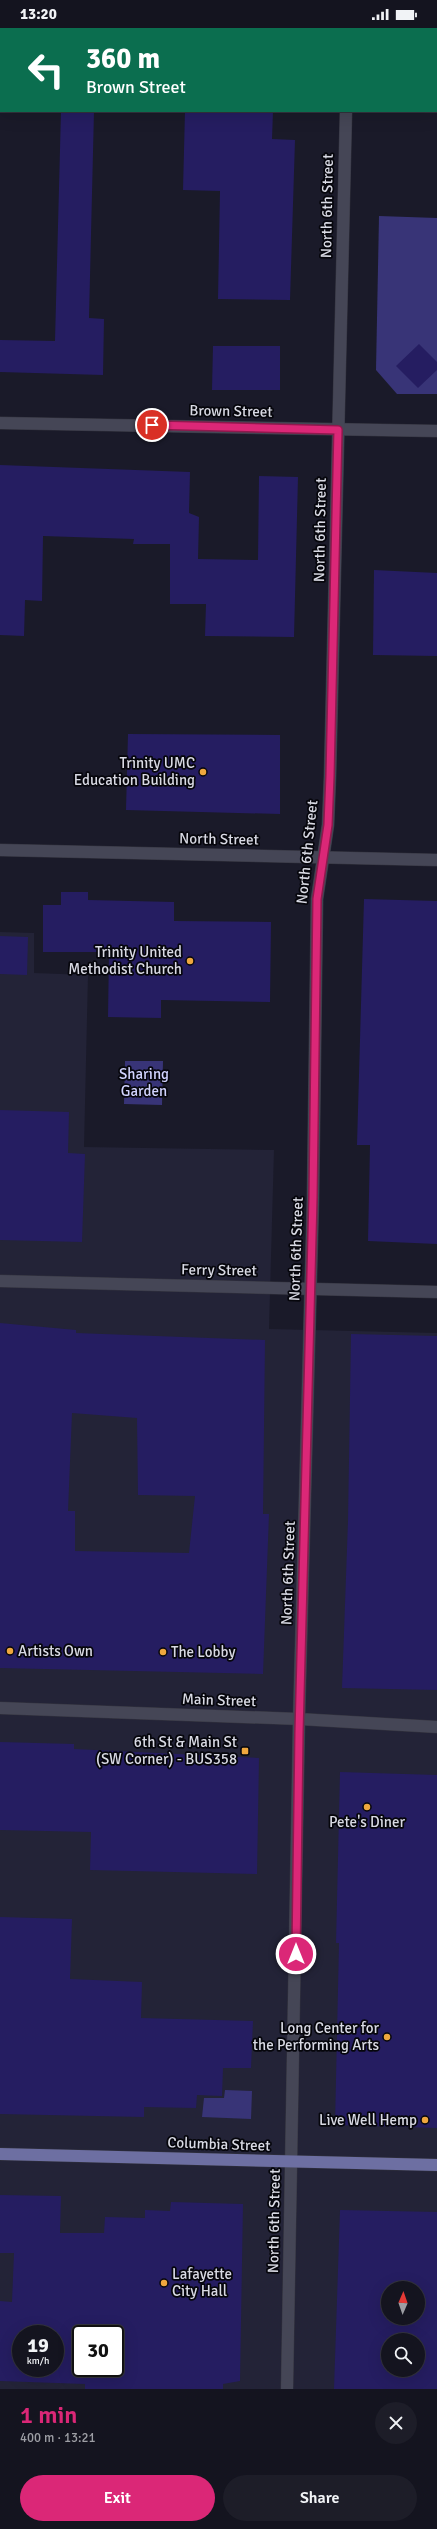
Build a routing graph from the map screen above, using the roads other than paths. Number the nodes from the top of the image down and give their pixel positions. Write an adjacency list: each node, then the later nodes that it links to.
1 (346, 112): 3 (street, North 6th Street)
2 (0, 423): 3 (street, Brown Street)
3 (338, 430): 4 (street, Brown Street); 6 (street, North 6th Street)
4 (437, 432)
5 (0, 850): 6 (street, North Street)
6 (322, 857): 7 (street, North Street); 9 (street, North 6th Street)
7 (437, 860)
8 (0, 1281): 9 (street, Ferry Street)
9 (310, 1289): 10 (street, Ferry Street); 12 (street, North 6th Street)
10 (437, 1292)
11 (0, 1708): 12 (street, Main Street)
12 (299, 1719): 13 (street, Main Street); 15 (street, North 6th Street)
13 (437, 1727)
14 (0, 2154): 15 (main road, Columbia Street)
15 (290, 2162): 16 (main road, Columbia Street); 17 (street, North 6th Street)
16 (437, 2165)
17 (287, 2389)

